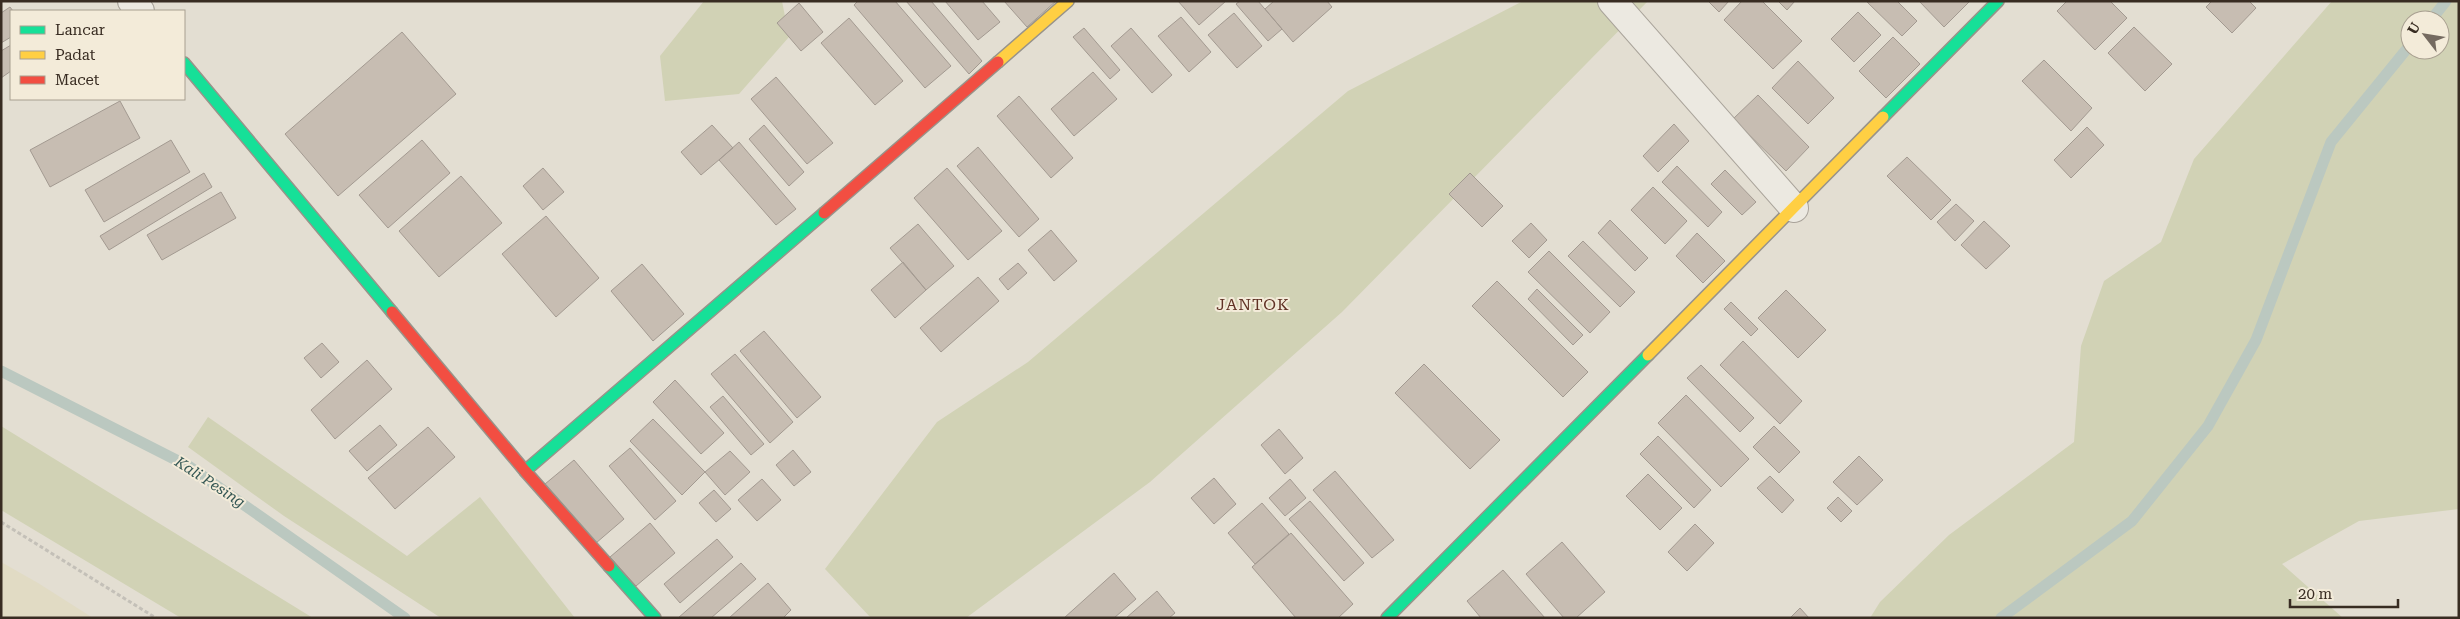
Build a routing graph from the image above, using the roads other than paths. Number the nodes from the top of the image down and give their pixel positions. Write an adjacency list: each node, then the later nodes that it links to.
1 (1068, 1): 6 (street)
2 (1612, 1): 5 (street)
3 (1998, 1): 5 (street)
4 (185, 64): 6 (street)
5 (1794, 208): 8 (street)
6 (524, 471): 7 (street)
7 (655, 618)
8 (1387, 618)

